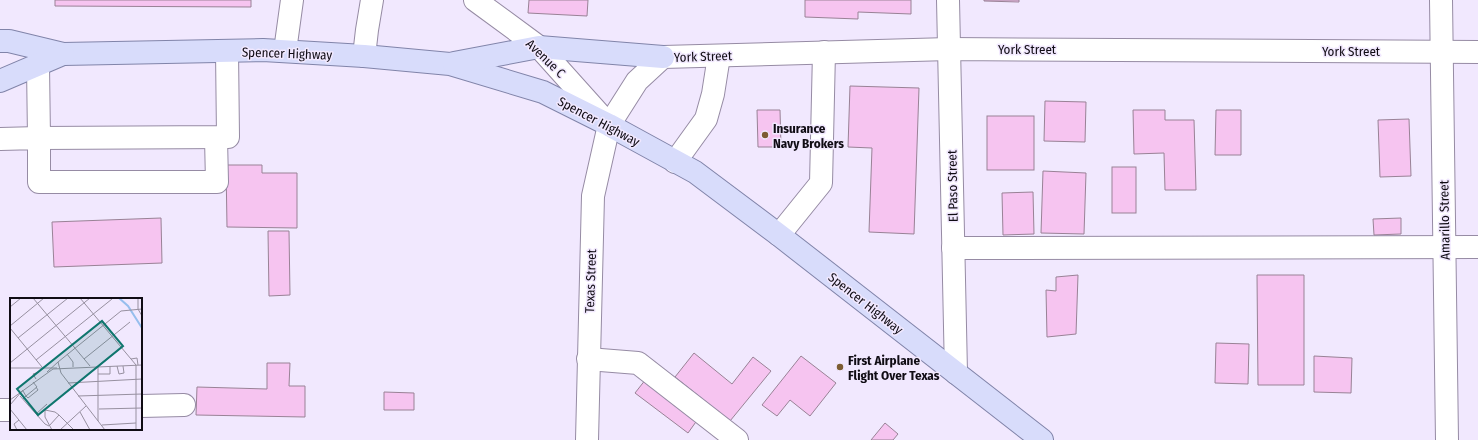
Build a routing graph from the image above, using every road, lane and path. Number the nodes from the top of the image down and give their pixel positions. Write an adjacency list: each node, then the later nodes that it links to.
1 (292, 0): 10 (street)
2 (372, 0): 15 (street)
3 (475, 0): 7 (street, Avenue C)
4 (948, 0): 8 (street, El Paso Street)
5 (1441, 0): 12 (street, Amarillo Street)
6 (0, 41): 14 (main road, Spencer Highway)
7 (539, 47): 17 (main road); 18 (main road); 21 (street, Avenue C)
8 (949, 49): 11 (street, York Street); 12 (street, York Street); 29 (street, El Paso Street)
9 (227, 51): 10 (main road, Spencer Highway); 14 (main road, Spencer Highway); 23 (street)
10 (285, 52): 15 (main road, Spencer Highway)
11 (824, 52): 16 (street, York Street); 26 (street)
12 (1442, 52): 13 (street, York Street); 27 (street, Amarillo Street)
13 (1478, 52)
14 (63, 54): 19 (main road, Spencer Highway)
15 (364, 56): 18 (main road, Spencer Highway)
16 (719, 56): 17 (street, York Street); 25 (street)
17 (663, 57): 21 (street, York Street)
18 (450, 64): 21 (main road, Spencer Highway)
19 (38, 66): 20 (main road, Spencer Highway); 22 (street)
20 (0, 81)
21 (609, 125): 25 (main road, Spencer Highway); 30 (street, Texas Street)
22 (39, 138): 23 (street); 23 (street); 24 (street)
23 (216, 138)
24 (0, 140)
25 (675, 162): 26 (main road, Spencer Highway)
26 (779, 235): 31 (main road, Spencer Highway)
27 (1444, 247): 28 (street); 29 (street); 37 (street, Amarillo Street)
28 (1478, 247)
29 (953, 248): 31 (street, El Paso Street)
30 (588, 359): 34 (street, Texas Street); 35 (street)
31 (956, 373): 36 (main road, Spencer Highway)
32 (184, 405): 33 (street)
33 (142, 406)
34 (587, 440)
35 (737, 440)
36 (1042, 440)
37 (1447, 440)

